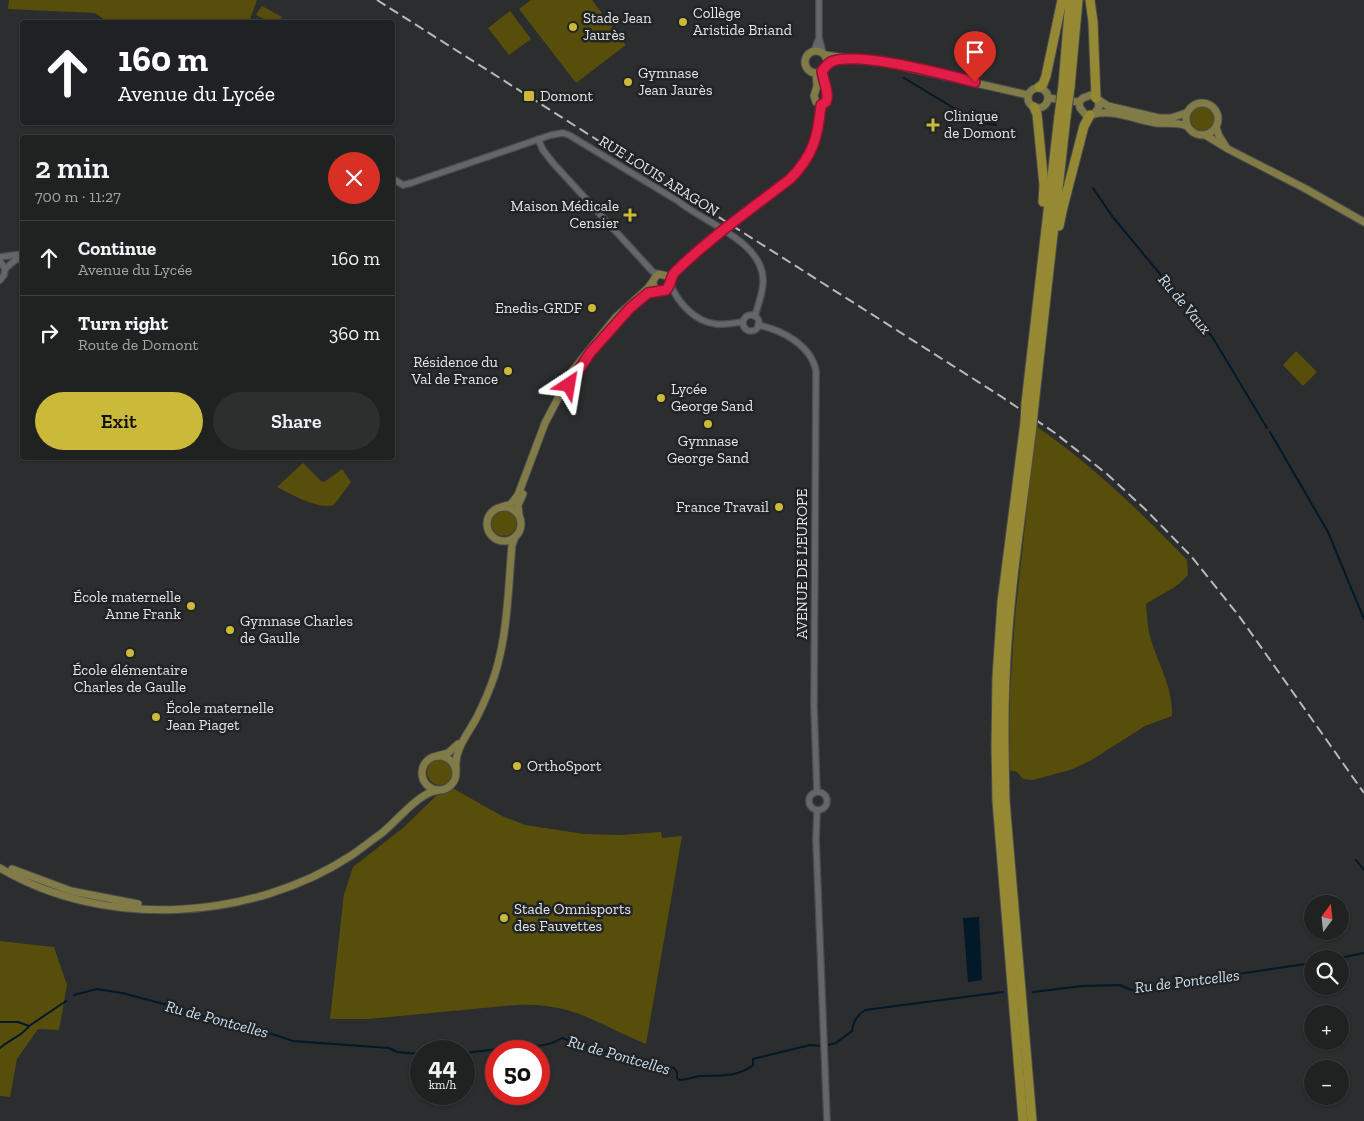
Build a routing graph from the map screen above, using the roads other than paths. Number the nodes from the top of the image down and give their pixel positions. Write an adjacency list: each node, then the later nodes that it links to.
1 (819, 0): 6 (street)
2 (1062, 0): 13 (highway)
3 (1070, 0): 12 (highway)
4 (1078, 0): 12 (highway)
5 (1090, 0): 16 (highway)
6 (819, 38): 7 (street); 8 (street)
7 (814, 51): 8 (main road); 11 (main road)
8 (824, 54): 9 (main road); 10 (main road)
9 (848, 58): 10 (main road); 14 (main road)
10 (827, 64): 11 (main road)
11 (819, 72): 18 (main road); 18 (main road)
12 (1066, 86): 41 (highway, bridge)
13 (1038, 87): 14 (main road); 15 (main road)
14 (1028, 95): 19 (main road)
15 (1048, 98): 17 (main road); 19 (main road)
16 (1097, 99): 17 (main road); 20 (main road); 21 (main road)
17 (1080, 102): 20 (main road)
18 (821, 105): 29 (main road, bridge)
19 (1034, 107): 41 (highway)
20 (1092, 114): 22 (main road); 41 (highway)
21 (1186, 114): 22 (main road); 23 (main road)
22 (1187, 126): 24 (main road)
23 (1216, 127): 24 (main road); 26 (main road)
24 (1205, 135): 26 (main road)
25 (538, 139): 27 (street); 35 (street); 42 (street, RUE LOUIS ARAGON)
26 (1228, 149): 28 (main road)
27 (395, 182)
28 (1364, 222)
29 (712, 239): 35 (main road); 38 (main road)
30 (20, 256): 31 (street)
31 (0, 257)
32 (20, 257): 34 (street)
33 (0, 261): 34 (street)
34 (5, 269): 36 (street)
35 (660, 274): 37 (main road); 38 (main road)
36 (0, 280)
37 (653, 281): 39 (main road); 46 (main road)
38 (670, 282): 39 (main road); 40 (street)
39 (661, 291): 40 (street); 47 (main road)
40 (676, 295): 43 (street)
41 (1040, 311): 45 (highway, bridge)
42 (755, 316): 43 (street); 44 (street)
43 (743, 322): 44 (street)
44 (758, 324): 56 (street, AVENUE DE L'EUROPE)
45 (1028, 424): 63 (highway); 64 (highway)
46 (501, 507): 47 (main road); 49 (main road)
47 (519, 515): 48 (main road)
48 (515, 537): 49 (main road); 50 (main road)
49 (498, 540): 50 (main road)
50 (510, 568): 51 (main road)
51 (504, 633): 52 (main road); 53 (main road)
52 (437, 756): 53 (main road); 54 (main road)
53 (456, 769): 55 (main road)
54 (423, 780): 55 (main road); 57 (main road)
55 (440, 790): 57 (main road)
56 (817, 792): 58 (street); 58 (street)
57 (413, 805): 61 (main road)
58 (817, 810): 62 (street)
59 (0, 864): 61 (main road)
60 (0, 868): 61 (main road)
61 (176, 909)
62 (827, 1121)
63 (1022, 1121)
64 (1032, 1121)

